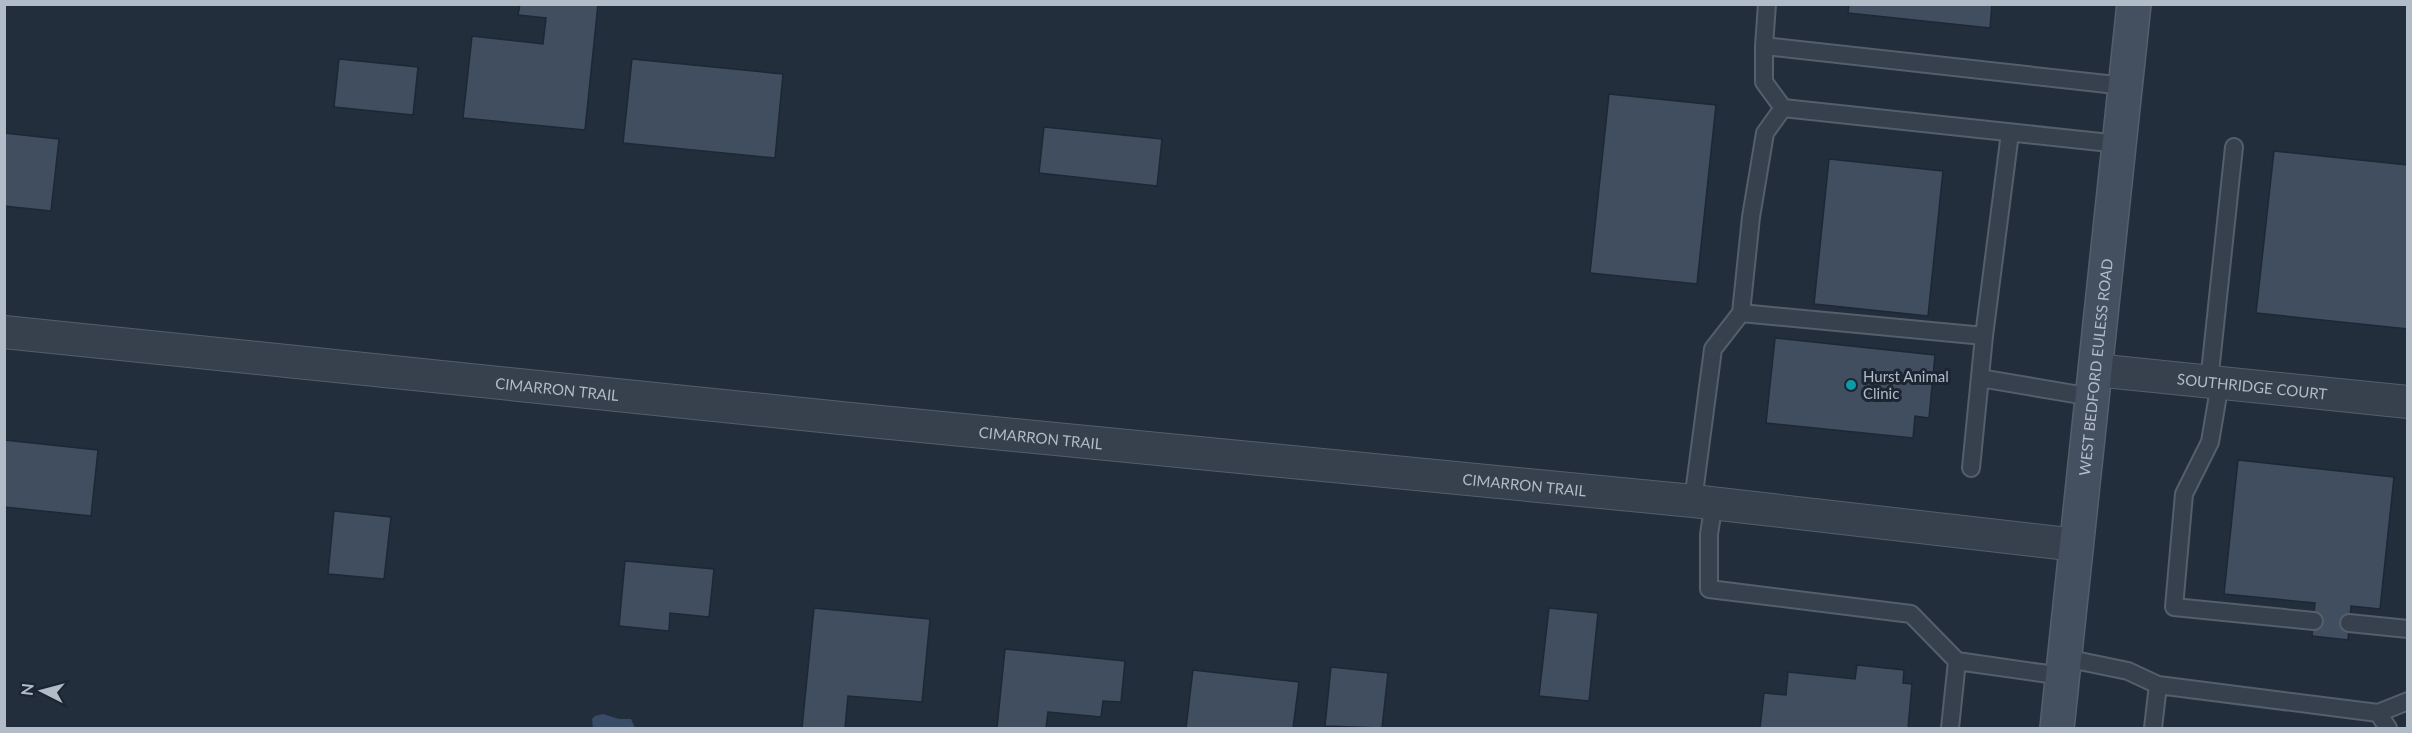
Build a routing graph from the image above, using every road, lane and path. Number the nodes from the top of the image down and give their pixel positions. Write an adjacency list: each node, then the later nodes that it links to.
1 (1767, 4): 3 (lane)
2 (2134, 4): 4 (main road, WEST BEDFORD EULESS ROAD)
3 (1764, 46): 4 (lane); 5 (lane)
4 (2126, 86): 7 (main road, WEST BEDFORD EULESS ROAD)
5 (1783, 108): 6 (lane); 9 (lane)
6 (2010, 133): 7 (lane); 11 (lane)
7 (2119, 144): 14 (main road, WEST BEDFORD EULESS ROAD)
8 (2234, 147): 13 (lane)
9 (1741, 313): 11 (lane); 17 (lane)
10 (4, 332): 17 (street, CIMARRON TRAIL)
11 (1984, 336): 12 (lane)
12 (1980, 378): 14 (lane); 16 (lane)
13 (2215, 382): 14 (street, SOUTHRIDGE COURT); 15 (street, SOUTHRIDGE COURT); 19 (lane)
14 (2094, 384): 18 (main road, WEST BEDFORD EULESS ROAD)
15 (2408, 402)
16 (1971, 468)
17 (1703, 502): 18 (street, CIMARRON TRAIL); 22 (lane)
18 (2077, 545): 23 (main road, WEST BEDFORD EULESS ROAD)
19 (2314, 621)
20 (2349, 623): 21 (lane)
21 (2408, 629)
22 (1957, 661): 23 (lane); 27 (lane)
23 (2063, 667): 24 (lane); 28 (main road, WEST BEDFORD EULESS ROAD)
24 (2158, 686): 26 (lane); 29 (lane)
25 (2408, 701): 26 (lane)
26 (2378, 713): 30 (lane)
27 (1950, 729)
28 (2057, 729)
29 (2153, 729)
30 (2388, 729)

